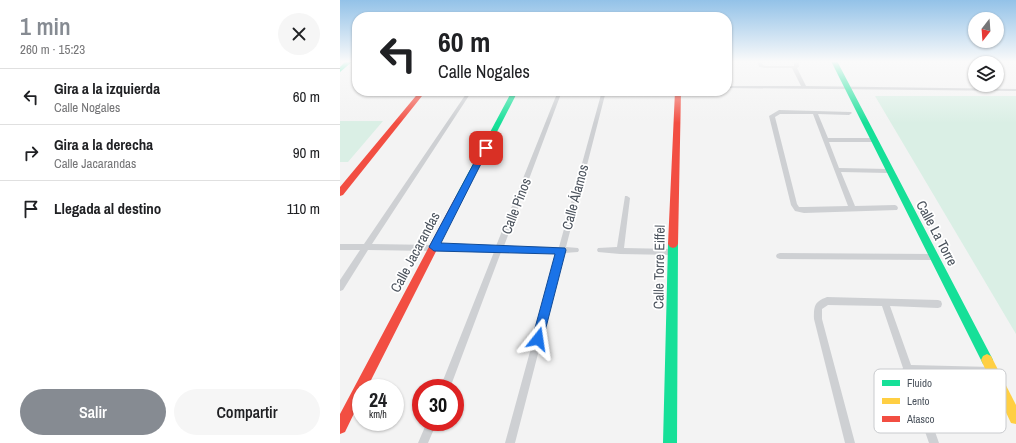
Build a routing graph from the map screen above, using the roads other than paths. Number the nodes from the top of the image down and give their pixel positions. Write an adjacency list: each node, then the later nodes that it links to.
1 (801, 82): 4 (street)
2 (845, 82): 5 (street, Calle La Torre)
3 (732, 87): 4 (street)
4 (804, 88): 5 (street)
5 (848, 88): 6 (street); 16 (street, Calle La Torre)
6 (1016, 90)
7 (419, 96): 19 (street)
8 (467, 96): 24 (street)
9 (512, 96): 25 (street, Calle Jacarandas)
10 (558, 96): 26 (street, Calle Pinos)
11 (603, 96): 27 (street, Calle Álamos)
12 (678, 96): 31 (street, Calle Torre Eiffel)
13 (815, 112): 14 (street); 15 (street); 21 (street)
14 (849, 113)
15 (827, 140): 16 (street); 17 (street)
16 (873, 140): 18 (street, Calle La Torre)
17 (837, 170): 18 (street); 21 (street)
18 (888, 171): 33 (street, Calle La Torre)
19 (340, 193)
20 (627, 198): 30 (street)
21 (852, 208): 22 (street)
22 (895, 208)
23 (340, 247): 24 (street)
24 (367, 247): 25 (street); 34 (street)
25 (434, 247): 26 (street); 42 (street, Calle Jacarandas)
26 (500, 248): 27 (street); 39 (street, Calle Pinos)
27 (561, 250): 28 (street); 46 (street, Calle Álamos)
28 (576, 250)
29 (601, 250): 30 (street)
30 (620, 251): 31 (street)
31 (673, 252): 47 (street, Calle Torre Eiffel)
32 (780, 256): 33 (street)
33 (934, 257): 38 (street, Calle La Torre)
34 (340, 287)
35 (884, 304): 36 (street); 37 (street); 48 (street)
36 (938, 304)
37 (907, 369)
38 (990, 369)
39 (449, 379)
40 (1006, 399): 41 (street, Calle La Torre)
41 (1016, 418)
42 (340, 427)
43 (429, 431): 45 (street)
44 (930, 433): 49 (street)
45 (424, 443)
46 (510, 443)
47 (670, 443)
48 (850, 443)
49 (934, 443)

